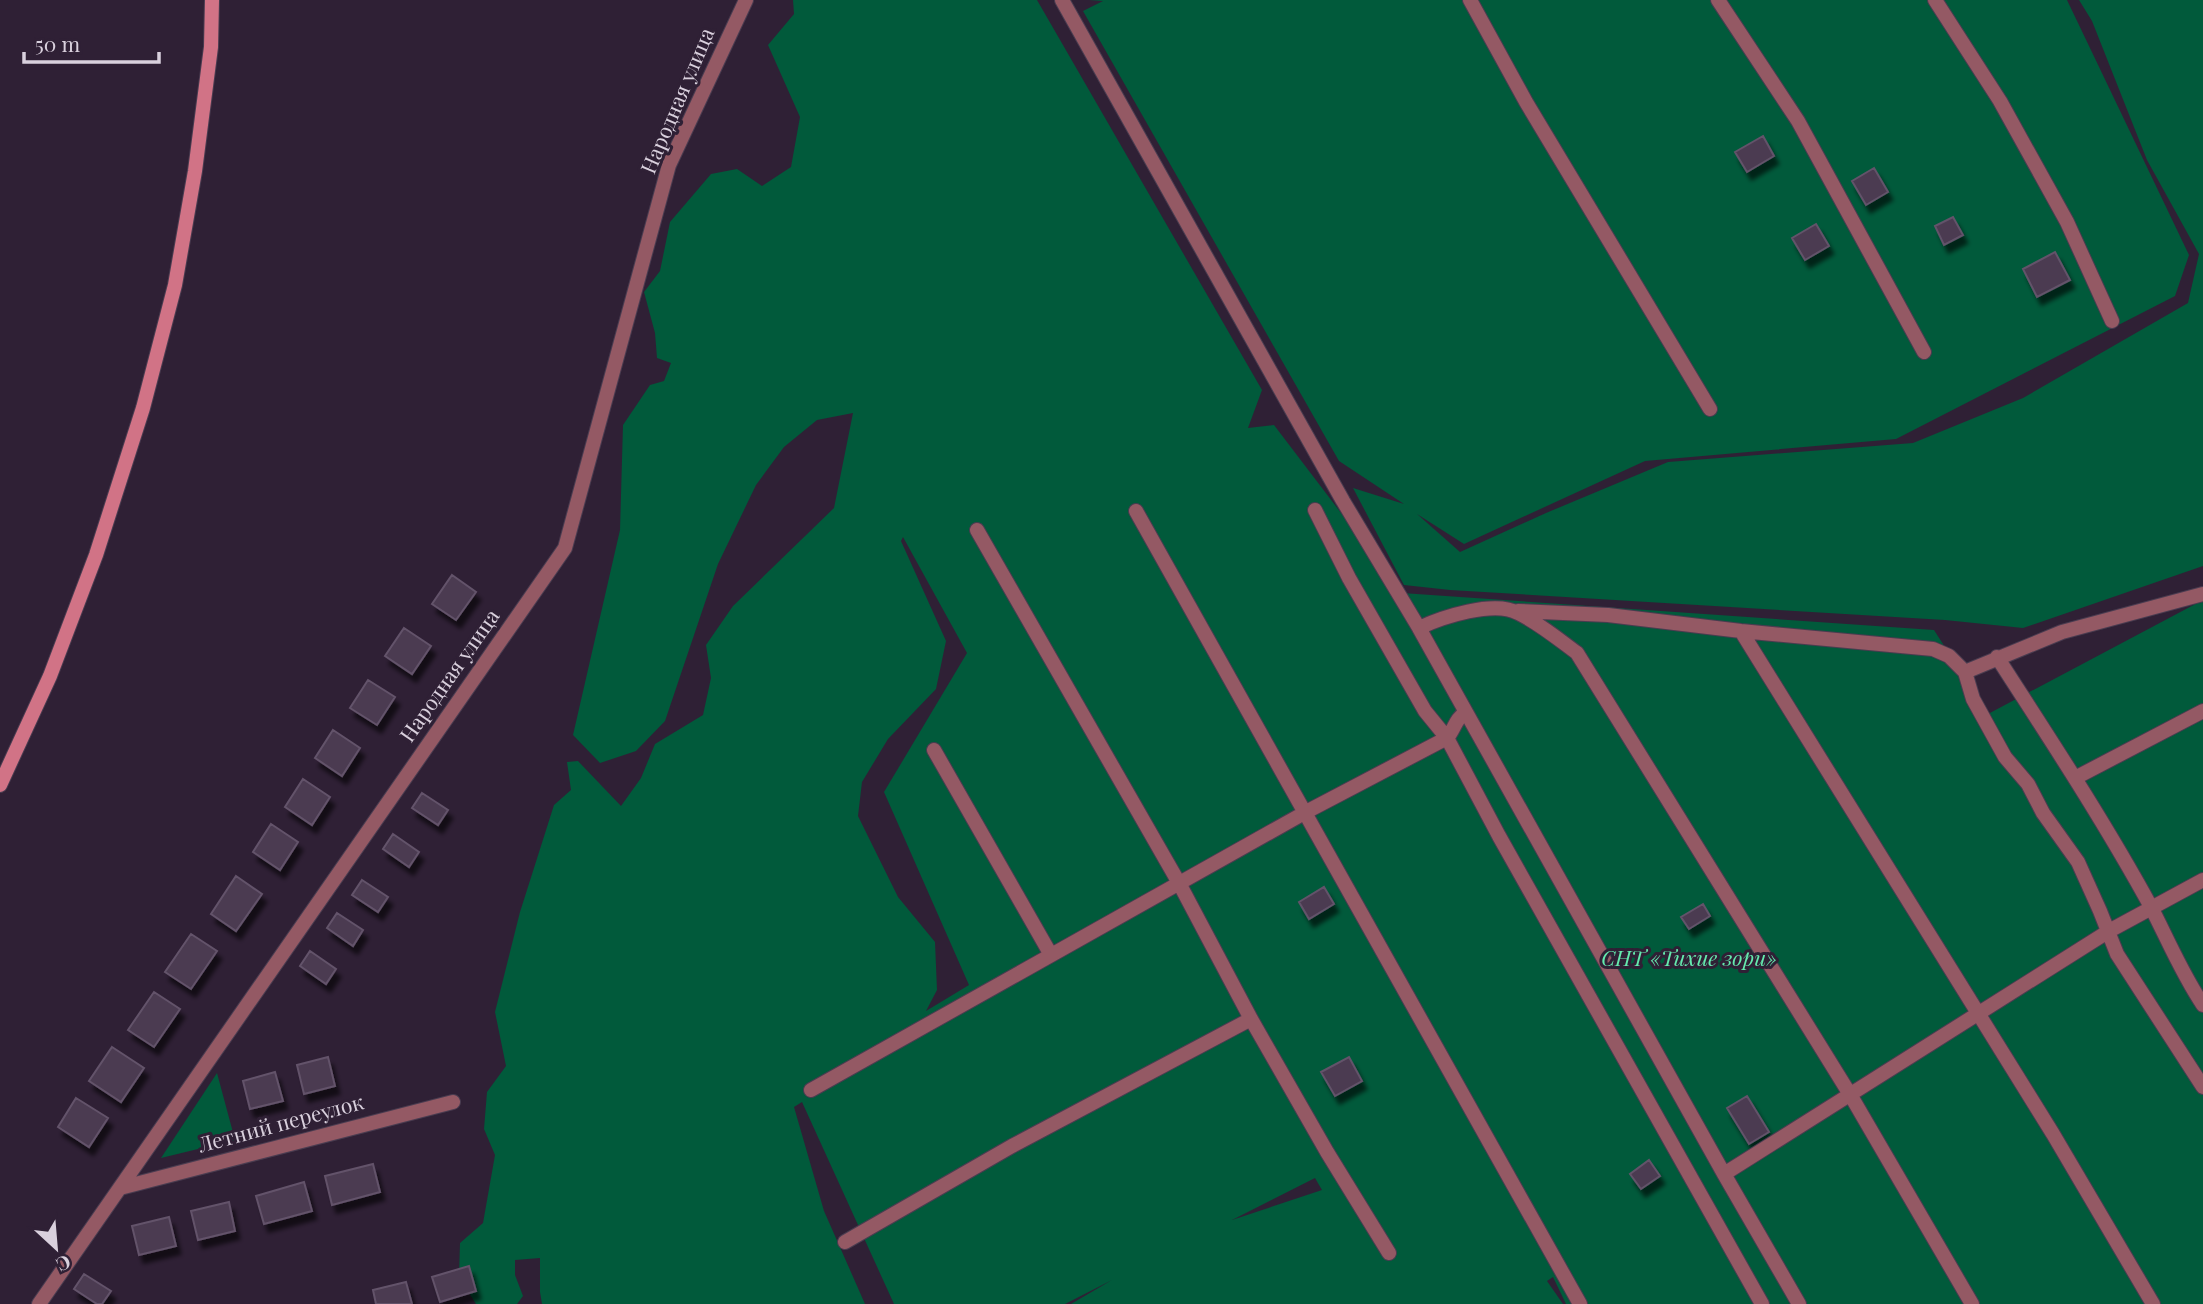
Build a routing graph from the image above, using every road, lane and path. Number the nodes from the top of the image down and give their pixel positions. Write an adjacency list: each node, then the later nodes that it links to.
1 (212, 0): 24 (main road)
2 (746, 0): 39 (street, Народная улица)
3 (1470, 0): 9 (street)
4 (1718, 0): 8 (street)
5 (1935, 0): 7 (street)
6 (1066, 6): 15 (street)
7 (2112, 321)
8 (1924, 352)
9 (1710, 409)
10 (1315, 510): 21 (street)
11 (1136, 511): 25 (street)
12 (977, 530): 27 (street)
13 (2203, 594): 17 (street)
14 (1516, 611): 15 (street); 16 (street); 36 (street)
15 (1419, 628): 20 (street)
16 (1741, 631): 18 (street); 32 (street)
17 (1997, 657): 18 (street); 23 (street)
18 (1965, 673): 29 (street)
19 (2203, 711): 23 (street)
20 (1465, 712): 21 (street); 38 (street)
21 (1447, 738): 25 (street); 44 (street)
22 (934, 750): 30 (street)
23 (2075, 778): 28 (street)
24 (0, 785)
25 (1306, 813): 27 (street); 43 (street)
26 (2203, 880): 28 (street)
27 (1180, 883): 30 (street); 33 (street)
28 (2151, 908): 29 (street); 31 (street)
29 (2109, 931): 32 (street); 34 (street)
30 (1051, 955): 35 (street)
31 (2203, 1006)
32 (1978, 1015): 36 (street); 47 (street)
33 (1251, 1019): 40 (street); 41 (street)
34 (2203, 1087)
35 (811, 1090)
36 (1851, 1096): 38 (street); 46 (street)
37 (453, 1102): 39 (street, Летний переулок)
38 (1724, 1174): 45 (street)
39 (120, 1188): 42 (street, Народная улица)
40 (845, 1242)
41 (1389, 1253)
42 (39, 1304)
43 (1580, 1304)
44 (1762, 1304)
45 (1799, 1304)
46 (1972, 1304)
47 (2153, 1304)

